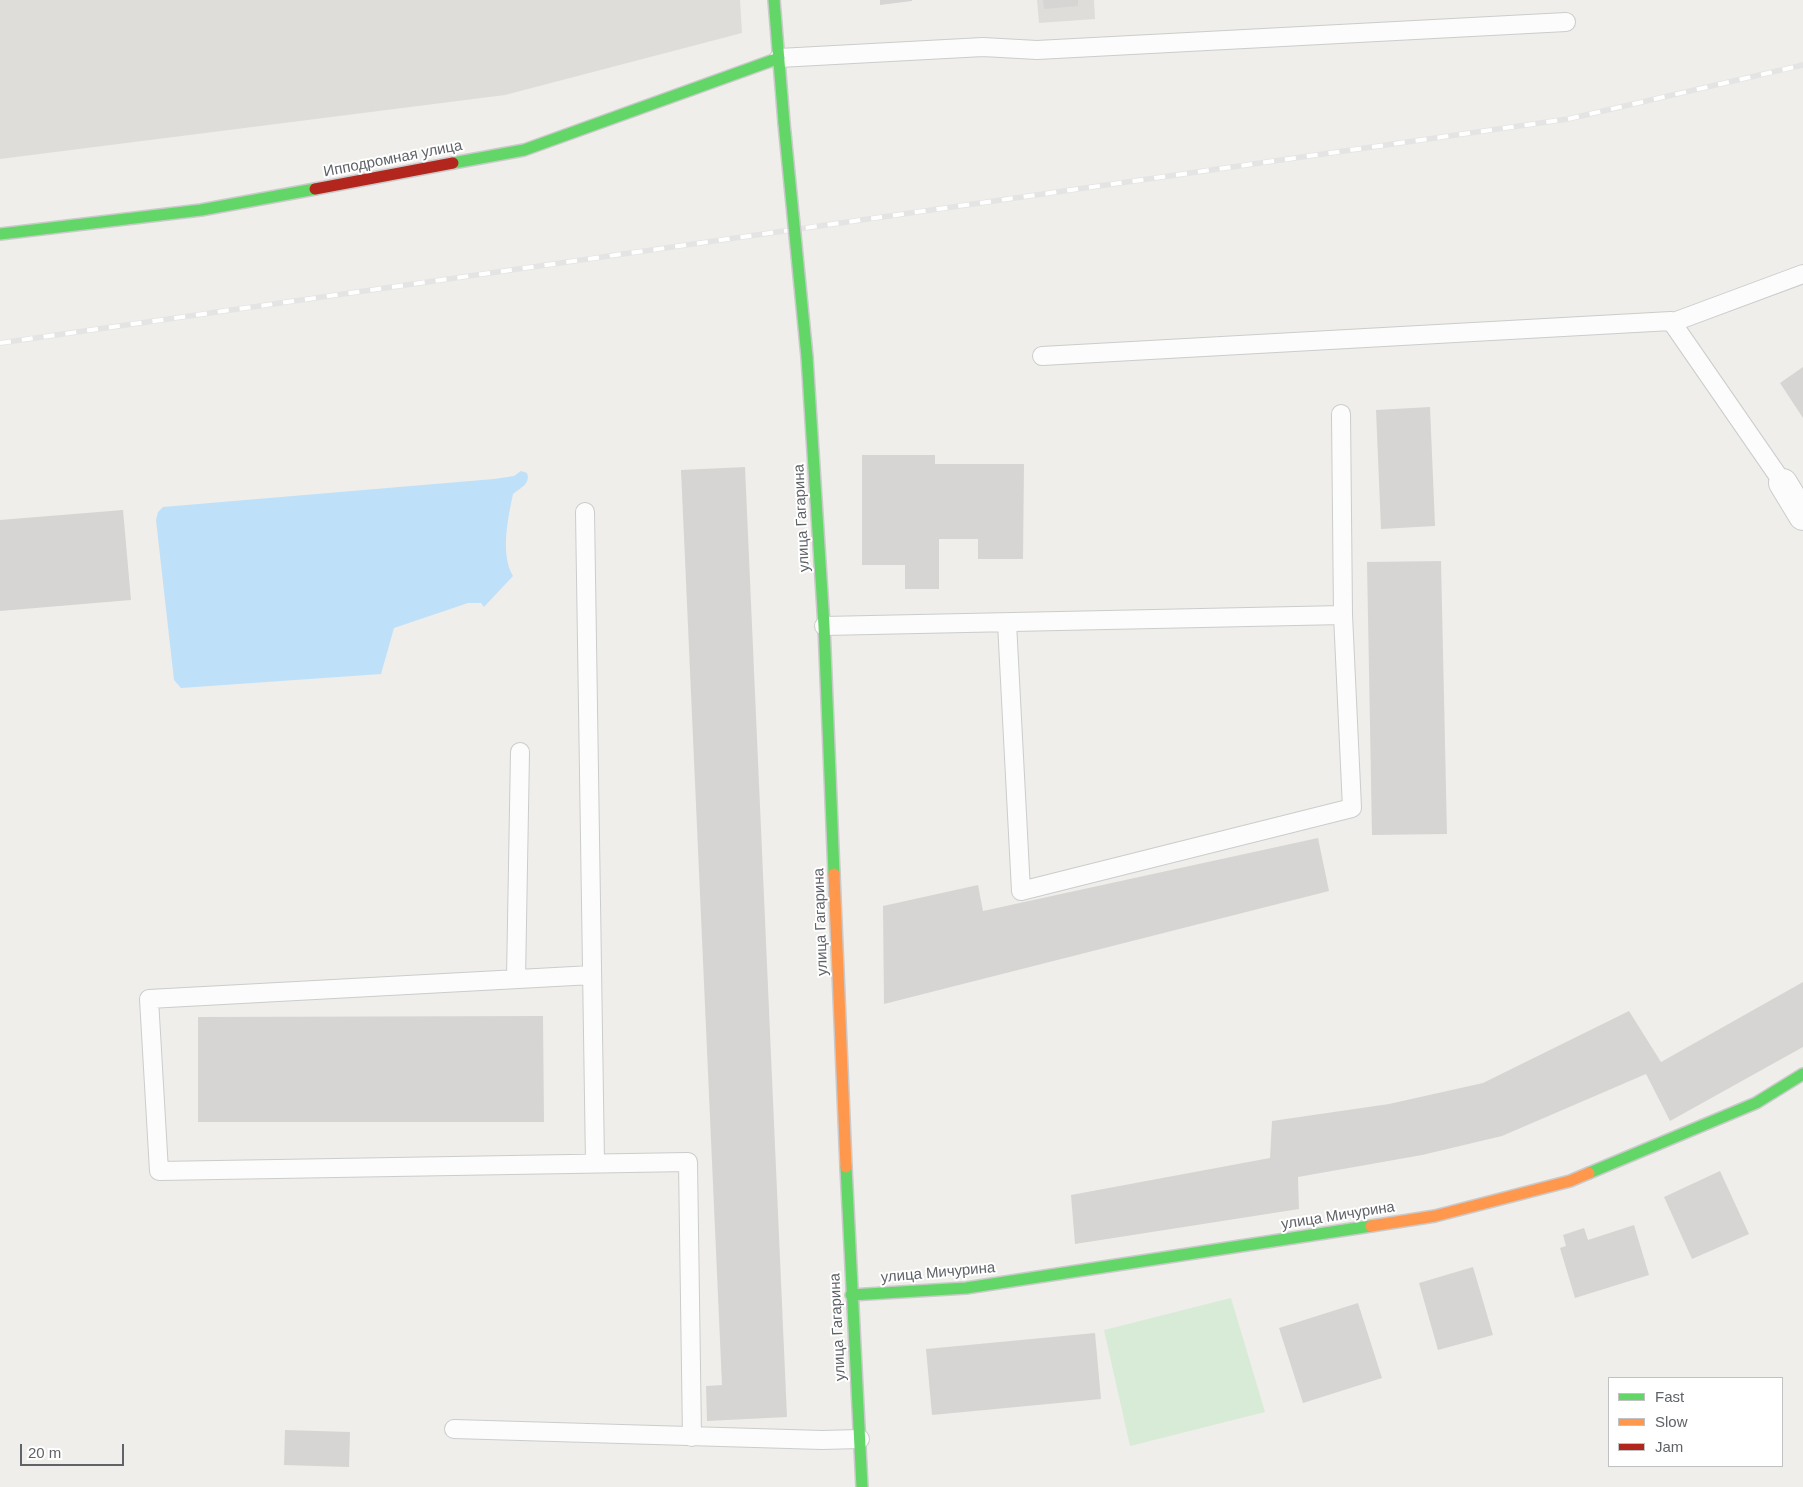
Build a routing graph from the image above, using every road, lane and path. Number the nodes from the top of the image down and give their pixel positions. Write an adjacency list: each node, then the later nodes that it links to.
1 (774, 0): 3 (street)
2 (1566, 22): 3 (lane)
3 (779, 58): 4 (street, Ипподромная улица); 14 (street, улица Гагарина, bridge)
4 (0, 234)
5 (1803, 274): 6 (lane)
6 (1671, 322): 7 (lane); 9 (lane)
7 (1042, 356)
8 (1341, 414): 12 (lane)
9 (1783, 483): 11 (street)
10 (584, 512): 16 (lane)
11 (1803, 516)
12 (1343, 614): 13 (lane); 13 (lane)
13 (1007, 623): 14 (lane)
14 (824, 626): 20 (street, улица Гагарина)
15 (520, 752): 17 (lane)
16 (592, 975): 17 (lane); 19 (lane)
17 (516, 979): 19 (lane)
18 (1803, 1074): 20 (street, улица Мичурина)
19 (595, 1163): 22 (lane)
20 (851, 1295): 23 (street, улица Гагарина)
21 (454, 1429): 22 (lane)
22 (692, 1436): 23 (lane)
23 (860, 1439): 24 (street, улица Гагарина)
24 (862, 1487)

